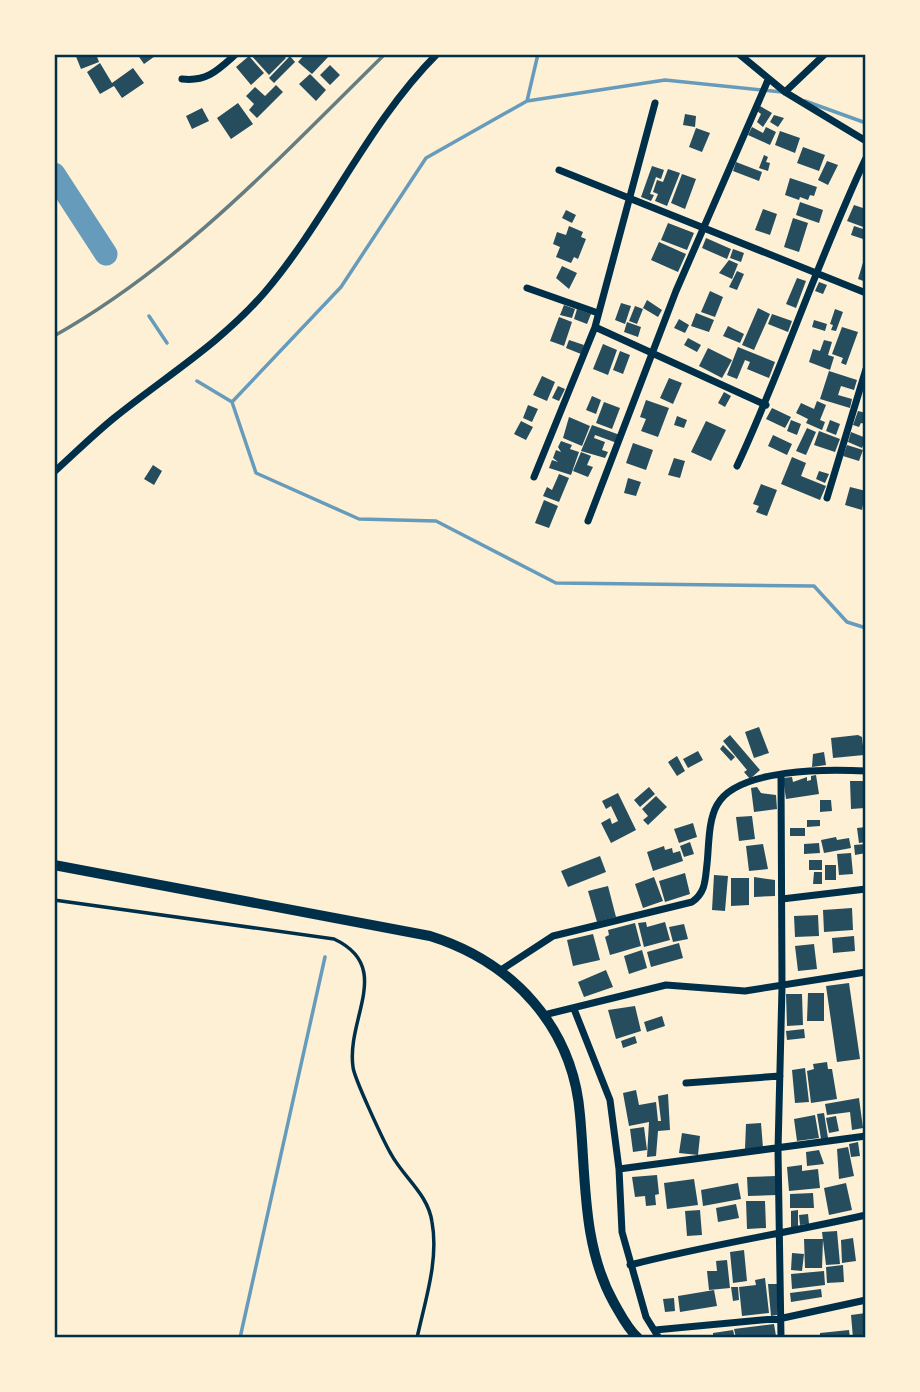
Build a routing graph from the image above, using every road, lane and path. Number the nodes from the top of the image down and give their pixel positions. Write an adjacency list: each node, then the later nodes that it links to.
1 (236, 54): 5 (street)
2 (437, 54): 23 (street)
3 (738, 54): 6 (street)
4 (825, 54): 7 (street)
5 (182, 79)
6 (768, 80): 7 (street); 13 (street)
7 (785, 92): 9 (street)
8 (655, 103): 12 (street)
9 (866, 141)
10 (866, 158): 14 (street)
11 (559, 170): 12 (street)
12 (630, 197): 13 (street); 17 (street)
13 (703, 228): 14 (street); 19 (street)
14 (816, 274): 16 (street); 21 (street)
15 (527, 288): 17 (street)
16 (866, 293)
17 (598, 313): 18 (street)
18 (595, 327): 19 (street); 24 (street)
19 (652, 353): 21 (street); 26 (street)
20 (866, 369): 25 (street)
21 (766, 405): 22 (street)
22 (737, 466)
23 (54, 472)
24 (534, 477)
25 (827, 498)
26 (588, 522)
27 (866, 771): 28 (street)
28 (781, 775): 31 (street); 33 (street)
29 (54, 865): 33 (main road)
30 (866, 889): 31 (street)
31 (782, 899): 35 (street)
32 (54, 900): 49 (lane)
33 (501, 970): 37 (main road)
34 (866, 972): 35 (street)
35 (782, 987): 36 (street); 38 (street)
36 (574, 1009): 37 (street); 42 (street)
37 (544, 1015): 50 (main road)
38 (780, 1076): 39 (street); 41 (street)
39 (686, 1083)
40 (866, 1136): 41 (street)
41 (778, 1150): 42 (street); 44 (street)
42 (619, 1169): 45 (street)
43 (866, 1215): 44 (street)
44 (779, 1234): 45 (street); 47 (street)
45 (629, 1265): 48 (street)
46 (866, 1300): 47 (street)
47 (783, 1318): 48 (street); 51 (street)
48 (657, 1334)
49 (417, 1338)
50 (638, 1338)
51 (781, 1338)

